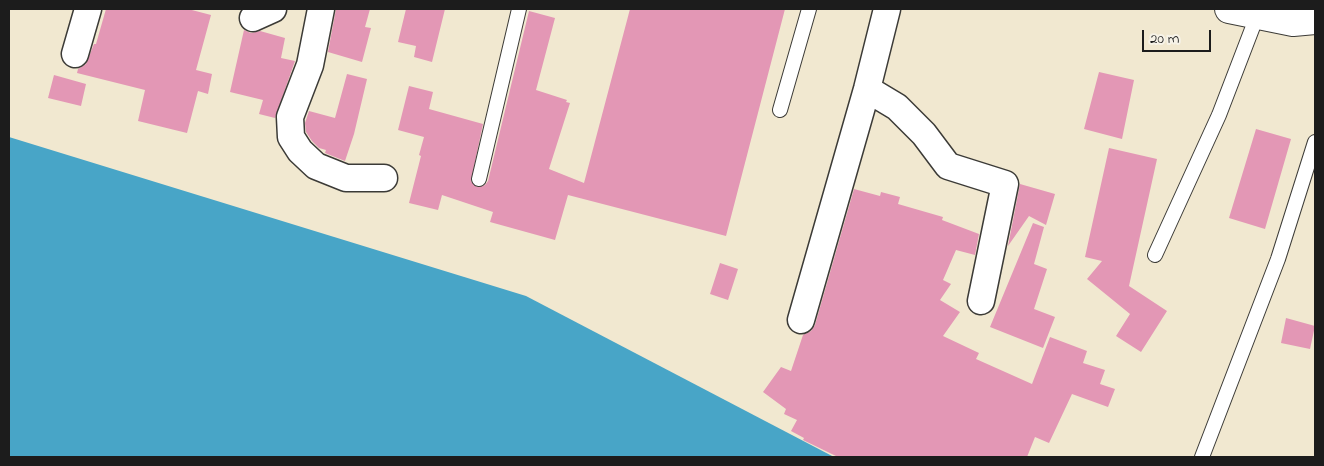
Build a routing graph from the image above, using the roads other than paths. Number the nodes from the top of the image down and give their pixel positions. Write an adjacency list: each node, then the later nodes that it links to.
1 (88, 9): 9 (street)
2 (321, 9): 13 (street)
3 (519, 9): 14 (lane)
4 (809, 9): 11 (lane)
5 (888, 9): 10 (street)
6 (1229, 9): 7 (street)
7 (1257, 16): 8 (street); 15 (lane)
8 (1315, 20)
9 (75, 54)
10 (867, 89): 16 (street); 17 (street)
11 (780, 110)
12 (1315, 142): 18 (lane)
13 (384, 178)
14 (479, 179)
15 (1155, 255)
16 (981, 301)
17 (801, 320)
18 (1202, 457)

